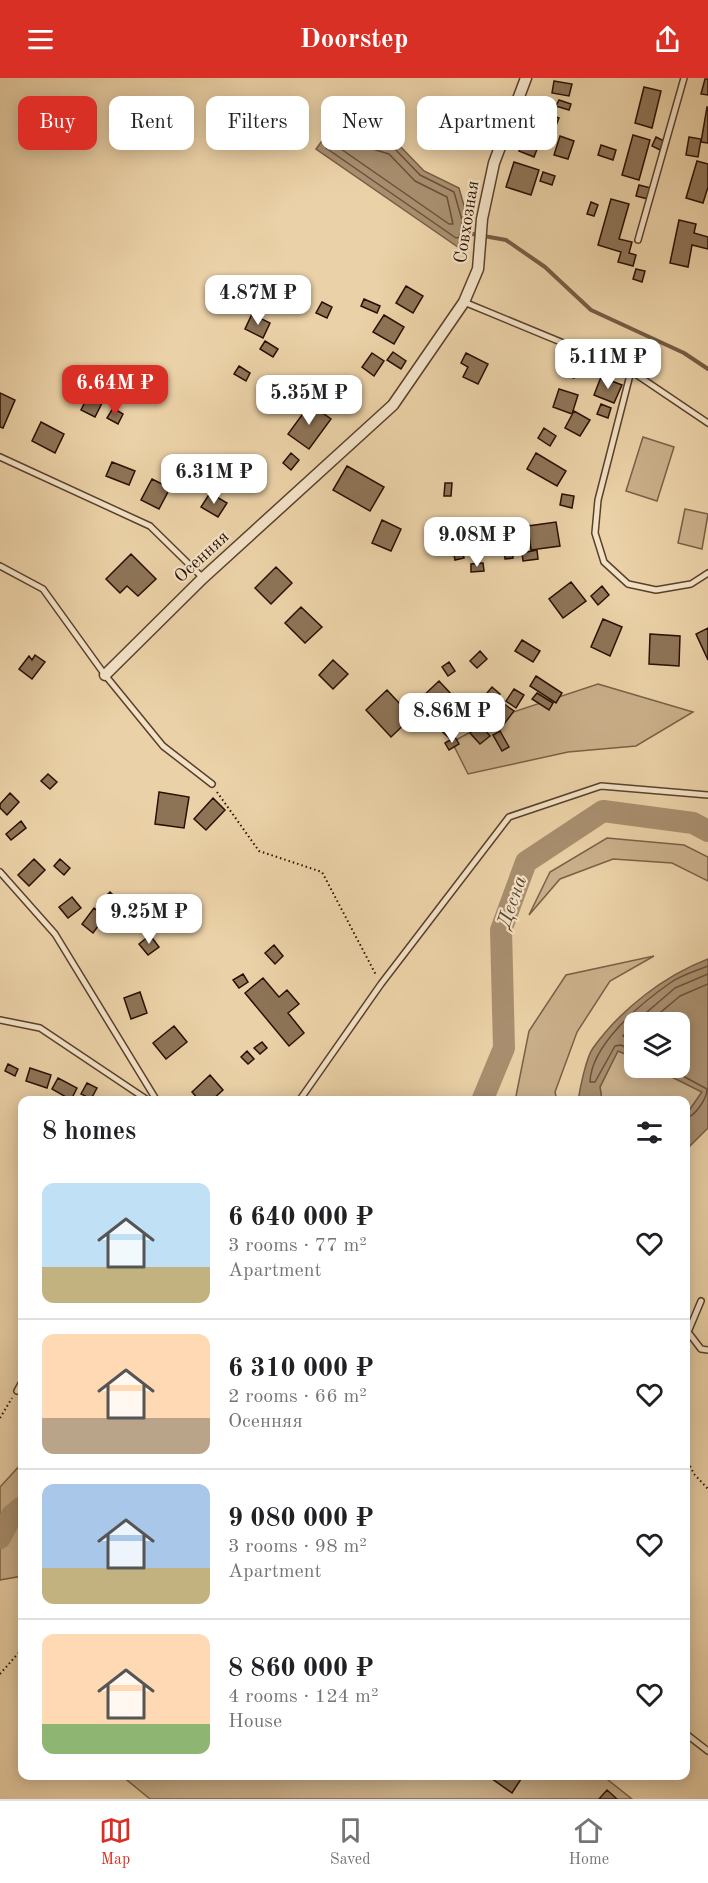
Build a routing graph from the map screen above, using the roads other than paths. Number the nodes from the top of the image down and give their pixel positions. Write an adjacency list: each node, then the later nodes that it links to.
1 (526, 78): 4 (street, Совхозная)
2 (684, 78): 3 (lane)
3 (638, 240)
4 (464, 302): 5 (lane); 10 (street, Осенняя)
5 (631, 371): 6 (lane); 9 (lane)
6 (708, 423)
7 (0, 457): 10 (lane)
8 (0, 566): 11 (lane)
9 (708, 573)
10 (203, 578): 11 (street, Осенняя)
11 (105, 675): 12 (lane)
12 (212, 784)
13 (708, 795): 18 (lane)
14 (0, 872): 17 (lane)
15 (0, 1020): 16 (lane)
16 (142, 1096)
17 (154, 1096)
18 (303, 1096)
19 (701, 1301): 20 (lane)
20 (690, 1327)
21 (690, 1335): 22 (lane)
22 (708, 1350)
23 (690, 1737): 24 (lane)
24 (708, 1751)

